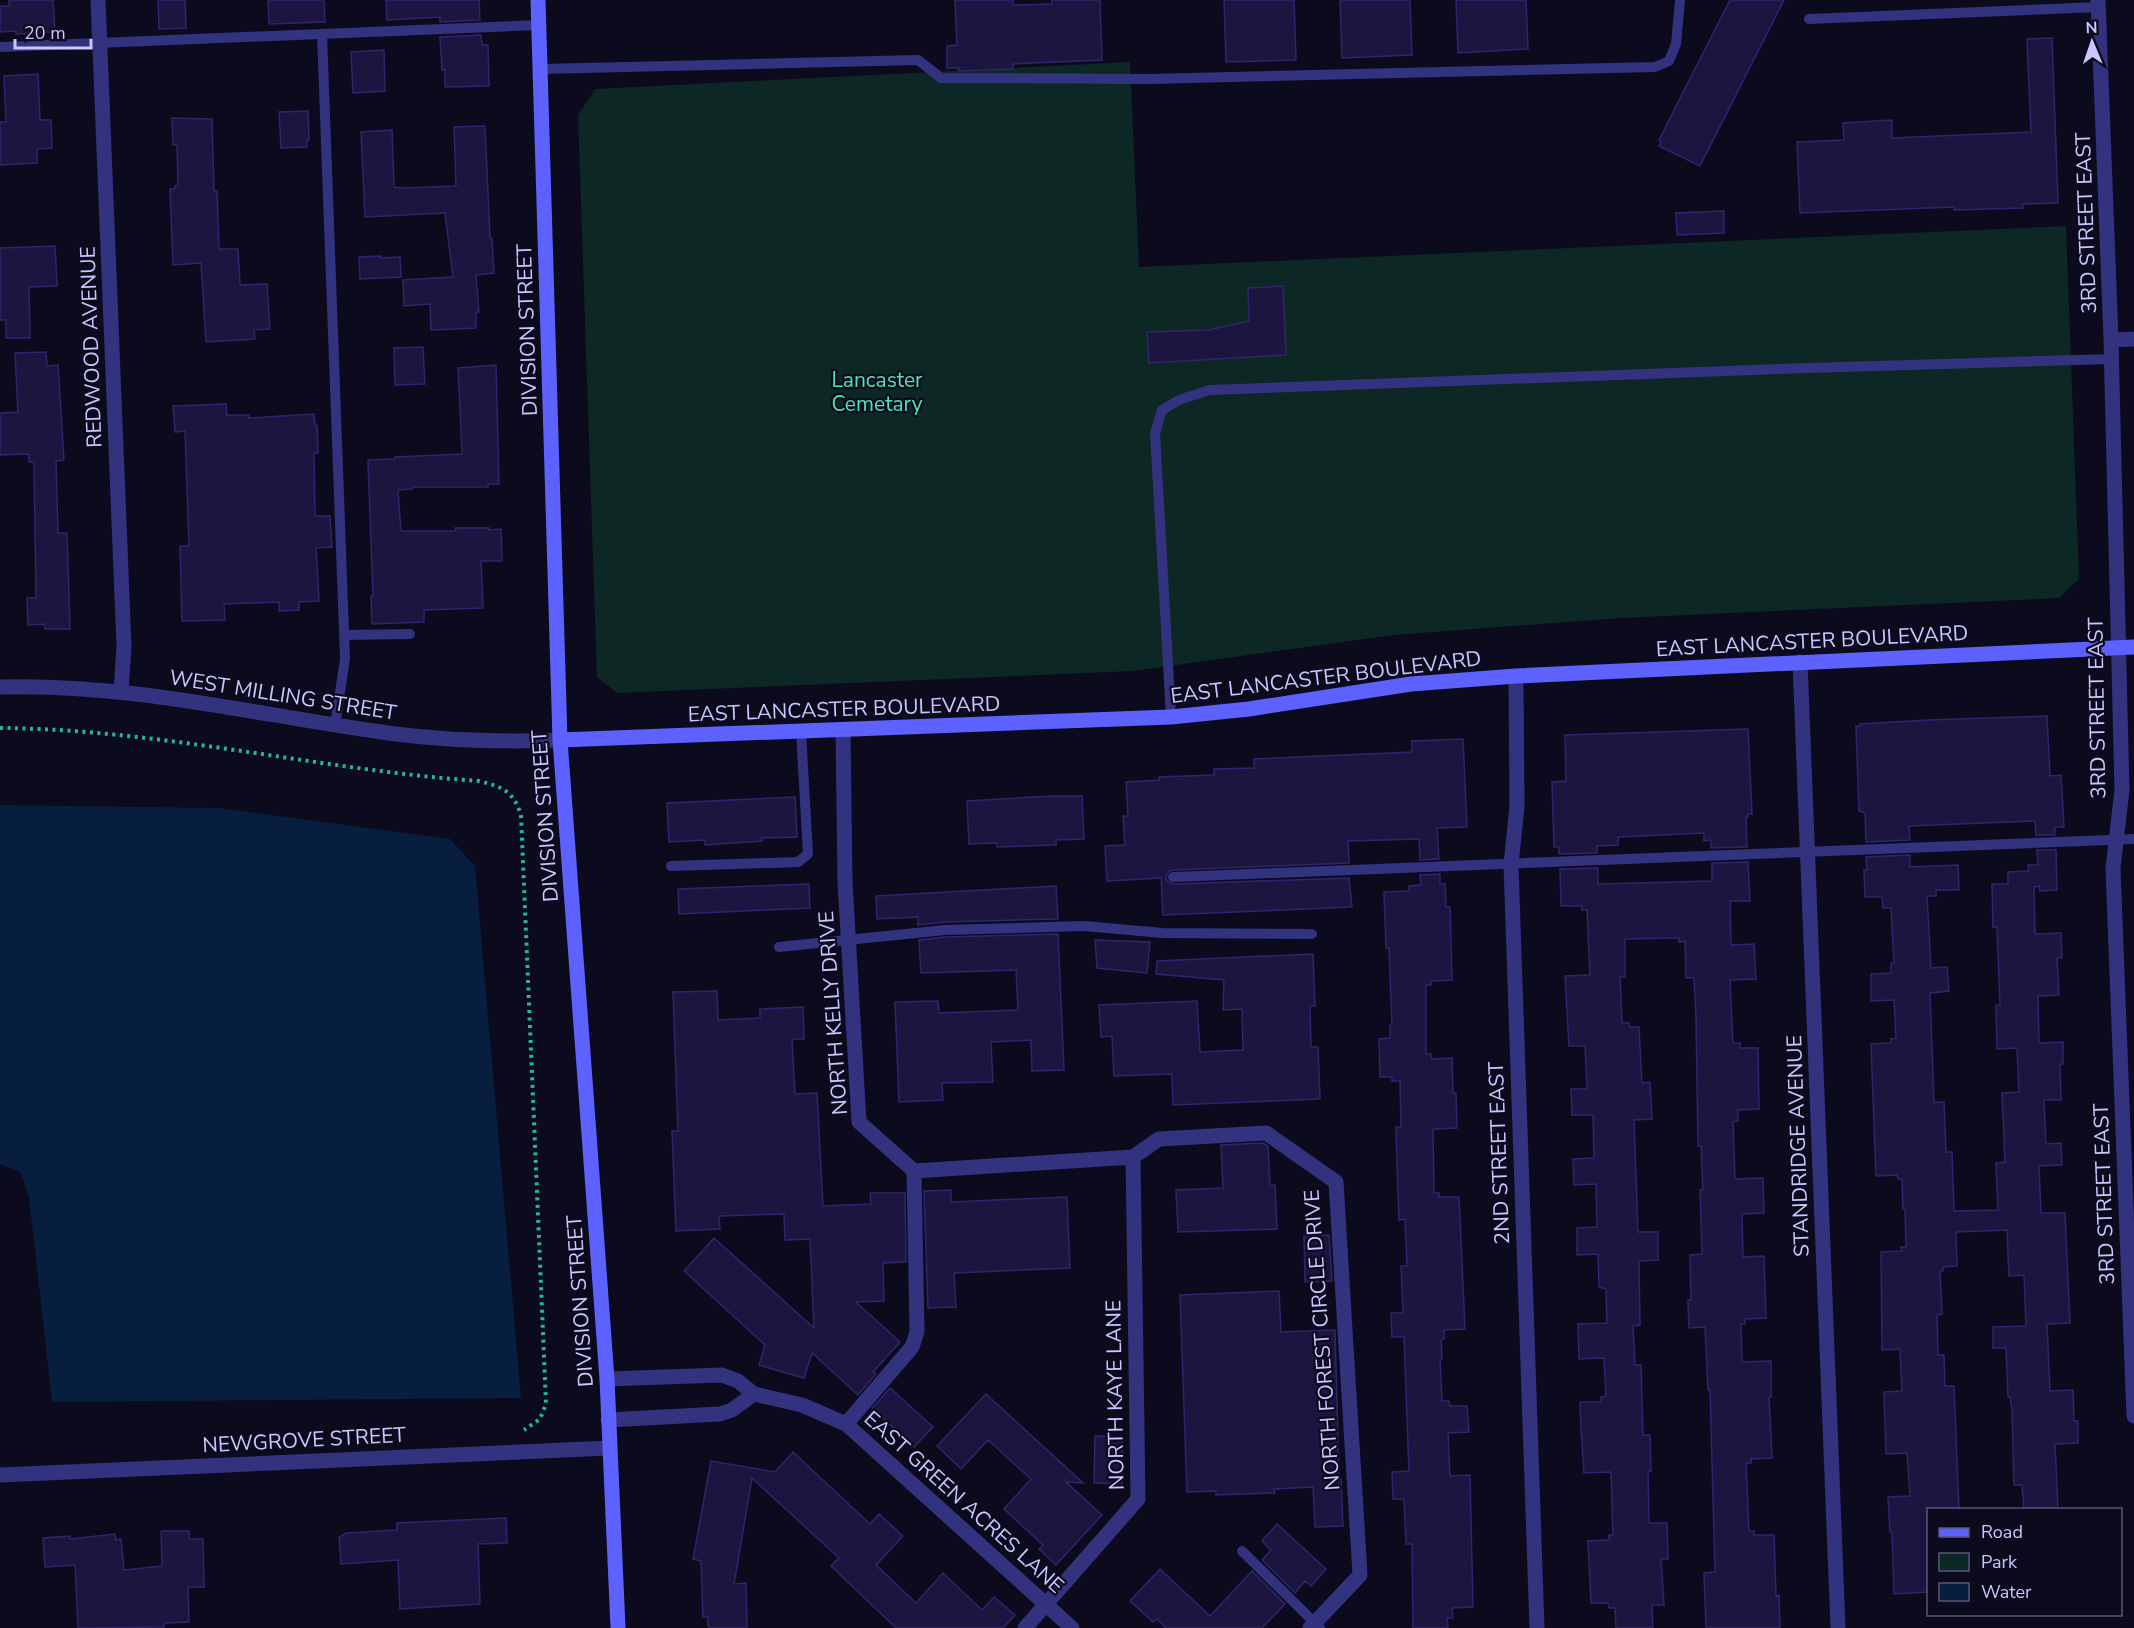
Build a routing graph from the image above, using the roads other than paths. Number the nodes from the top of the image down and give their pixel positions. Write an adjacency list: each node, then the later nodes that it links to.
1 (98, 0): 8 (street, REDWOOD AVENUE)
2 (538, 0): 6 (main road, DIVISION STREET)
3 (1680, 0): 10 (lane)
4 (2098, 4): 5 (lane); 12 (street, 3RD STREET EAST)
5 (1809, 19)
6 (539, 25): 7 (lane); 10 (main road, DIVISION STREET)
7 (322, 34): 8 (lane); 15 (lane)
8 (99, 43): 9 (lane); 21 (street, REDWOOD AVENUE)
9 (0, 47)
10 (541, 69): 26 (main road, DIVISION STREET)
11 (2134, 339): 12 (street)
12 (2111, 340): 13 (street, 3RD STREET EAST)
13 (2111, 359): 17 (street, 3RD STREET EAST); 22 (lane)
14 (410, 634): 15 (lane)
15 (344, 635): 23 (lane)
16 (2134, 647): 17 (main road, EAST LANCASTER BOULEVARD)
17 (2118, 648): 18 (main road, EAST LANCASTER BOULEVARD); 28 (street, 3RD STREET EAST)
18 (1800, 663): 19 (main road, EAST LANCASTER BOULEVARD); 29 (street, STANDRIDGE AVENUE)
19 (1516, 676): 22 (main road, EAST LANCASTER BOULEVARD); 30 (street, 2ND STREET EAST)
20 (0, 687): 21 (street, WEST MILLING STREET)
21 (121, 692): 23 (street, WEST MILLING STREET)
22 (1171, 717): 24 (main road, EAST LANCASTER BOULEVARD)
23 (335, 725): 26 (street, WEST MILLING STREET)
24 (843, 730): 25 (main road, EAST LANCASTER BOULEVARD); 34 (street, NORTH KELLY DRIVE)
25 (801, 732): 26 (main road, EAST LANCASTER BOULEVARD); 31 (lane)
26 (560, 740): 38 (main road, DIVISION STREET)
27 (2134, 839): 28 (lane)
28 (2117, 840): 29 (lane); 40 (street, 3RD STREET EAST)
29 (1807, 854): 30 (lane); 52 (street, STANDRIDGE AVENUE)
30 (1511, 865): 32 (lane); 51 (street, 2ND STREET EAST)
31 (671, 866)
32 (1173, 877)
33 (1312, 934): 34 (lane)
34 (848, 941): 35 (lane); 37 (street, NORTH KELLY DRIVE)
35 (779, 947)
36 (1133, 1157): 37 (street); 46 (street, NORTH KAYE LANE); 47 (street, NORTH FOREST CIRCLE DRIVE)
37 (914, 1171): 42 (street)
38 (607, 1379): 39 (street, EAST GREEN ACRES LANE); 41 (main road, DIVISION STREET)
39 (754, 1394): 41 (street); 42 (street, EAST GREEN ACRES LANE)
40 (2134, 1416)
41 (608, 1420): 43 (main road, DIVISION STREET)
42 (846, 1424): 46 (street, EAST GREEN ACRES LANE)
43 (609, 1448): 44 (street, NEWGROVE STREET); 48 (main road, DIVISION STREET)
44 (0, 1475)
45 (1242, 1551): 47 (lane)
46 (1047, 1605): 49 (street, NORTH KAYE LANE); 50 (street, EAST GREEN ACRES LANE)
47 (1315, 1626)
48 (618, 1628)
49 (1025, 1628)
50 (1072, 1628)
51 (1537, 1628)
52 (1838, 1628)

